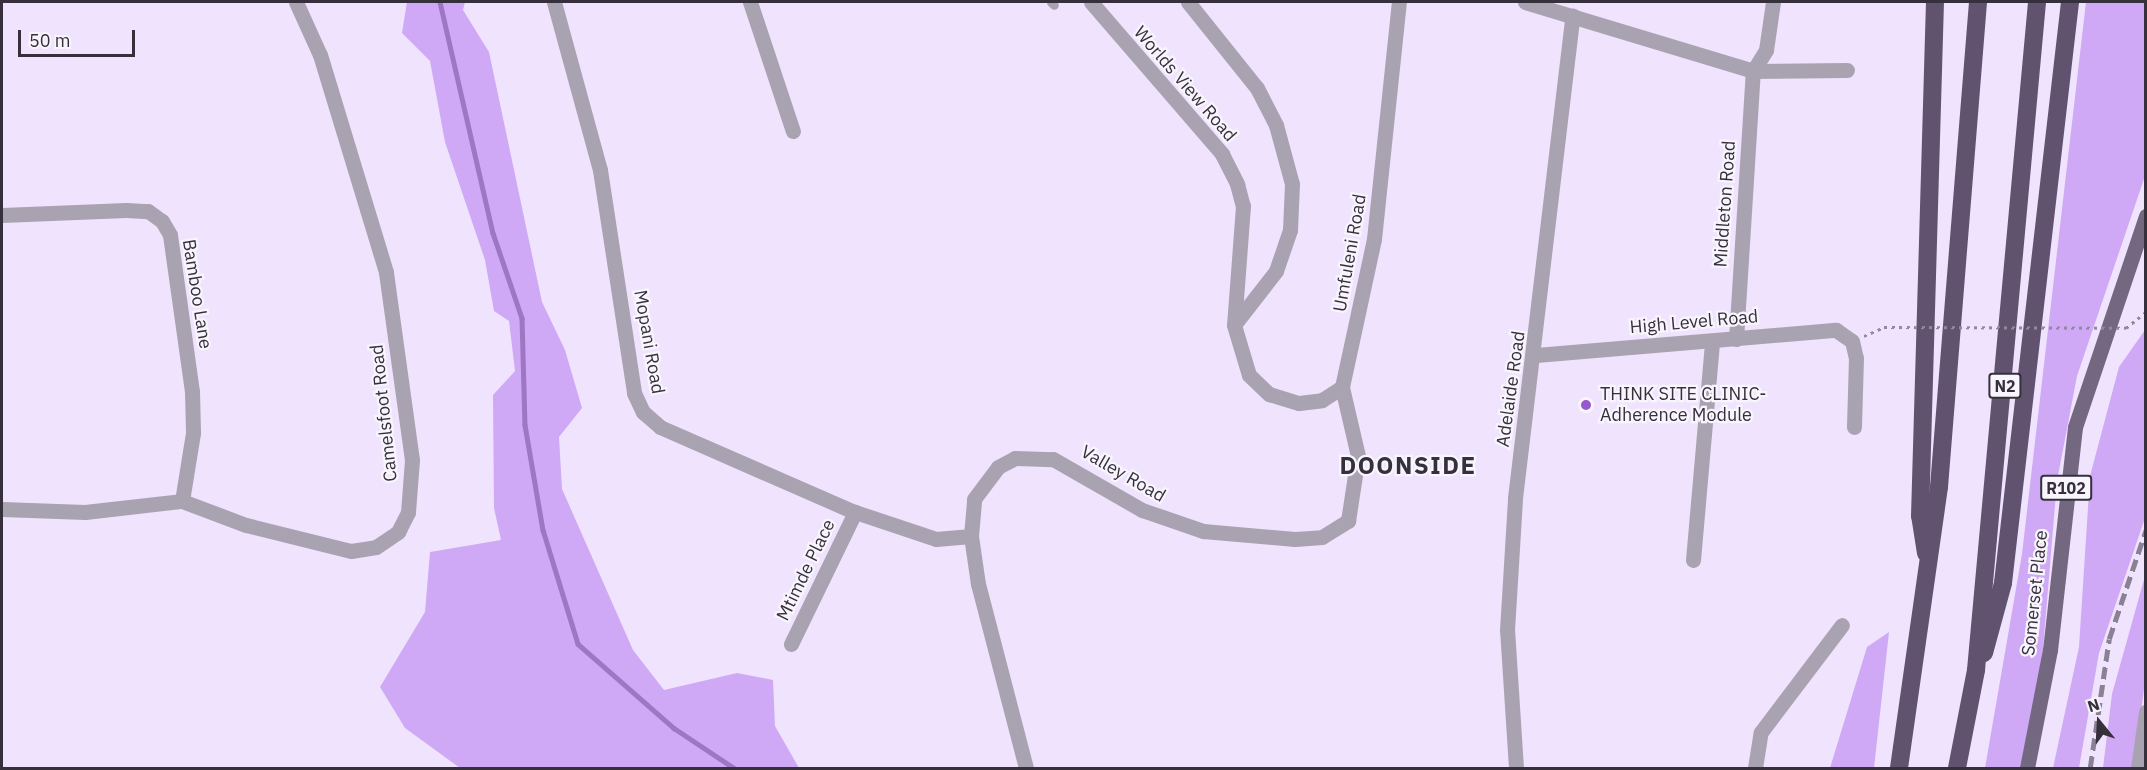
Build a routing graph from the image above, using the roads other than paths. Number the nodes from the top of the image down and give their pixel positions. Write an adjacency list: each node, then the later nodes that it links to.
1 (296, 2): 25 (street, Camelsfoot Road)
2 (554, 2): 28 (street, Mopani Road)
3 (750, 2): 16 (street)
4 (1091, 2): 19 (street, Worlds View Road)
5 (1188, 2): 19 (street)
6 (1400, 2): 23 (street, Umfuleni Road)
7 (1526, 2): 13 (street)
8 (1773, 2): 14 (street)
9 (1935, 2): 31 (highway)
10 (1978, 2): 31 (highway)
11 (2037, 2): 34 (highway, N2)
12 (2070, 2): 34 (highway)
13 (1573, 15): 14 (street); 22 (street, Adelaide Road)
14 (1753, 70): 15 (street); 20 (street, Middleton Road)
15 (1847, 70)
16 (793, 131)
17 (2, 215): 25 (street, Bamboo Lane)
18 (2145, 216): 42 (main road, Somerset Place / R102)
19 (1234, 325): 23 (street, Worlds View Road)
20 (1736, 339): 21 (street, High Level Road); 24 (street, High Level Road)
21 (1712, 342): 22 (street, High Level Road); 30 (street)
22 (1536, 355): 38 (street, Adelaide Road)
23 (1342, 387): 26 (street, Umfuleni Road)
24 (1854, 427)
25 (182, 501): 27 (street, Camelsfoot Road)
26 (1353, 508): 29 (street, Valley Road)
27 (2, 509)
28 (855, 512): 29 (street, Mopani Road); 33 (street, Mtimde Place)
29 (971, 536): 37 (street, Valley Road)
30 (1693, 560)
31 (1929, 563): 40 (highway)
32 (1842, 625): 39 (street)
33 (791, 644)
34 (1976, 670): 41 (highway, N2)
35 (2145, 712): 36 (street)
36 (2141, 760)
37 (1026, 768)
38 (1516, 768)
39 (1755, 768)
40 (1899, 768)
41 (1957, 768)
42 (2027, 768)

